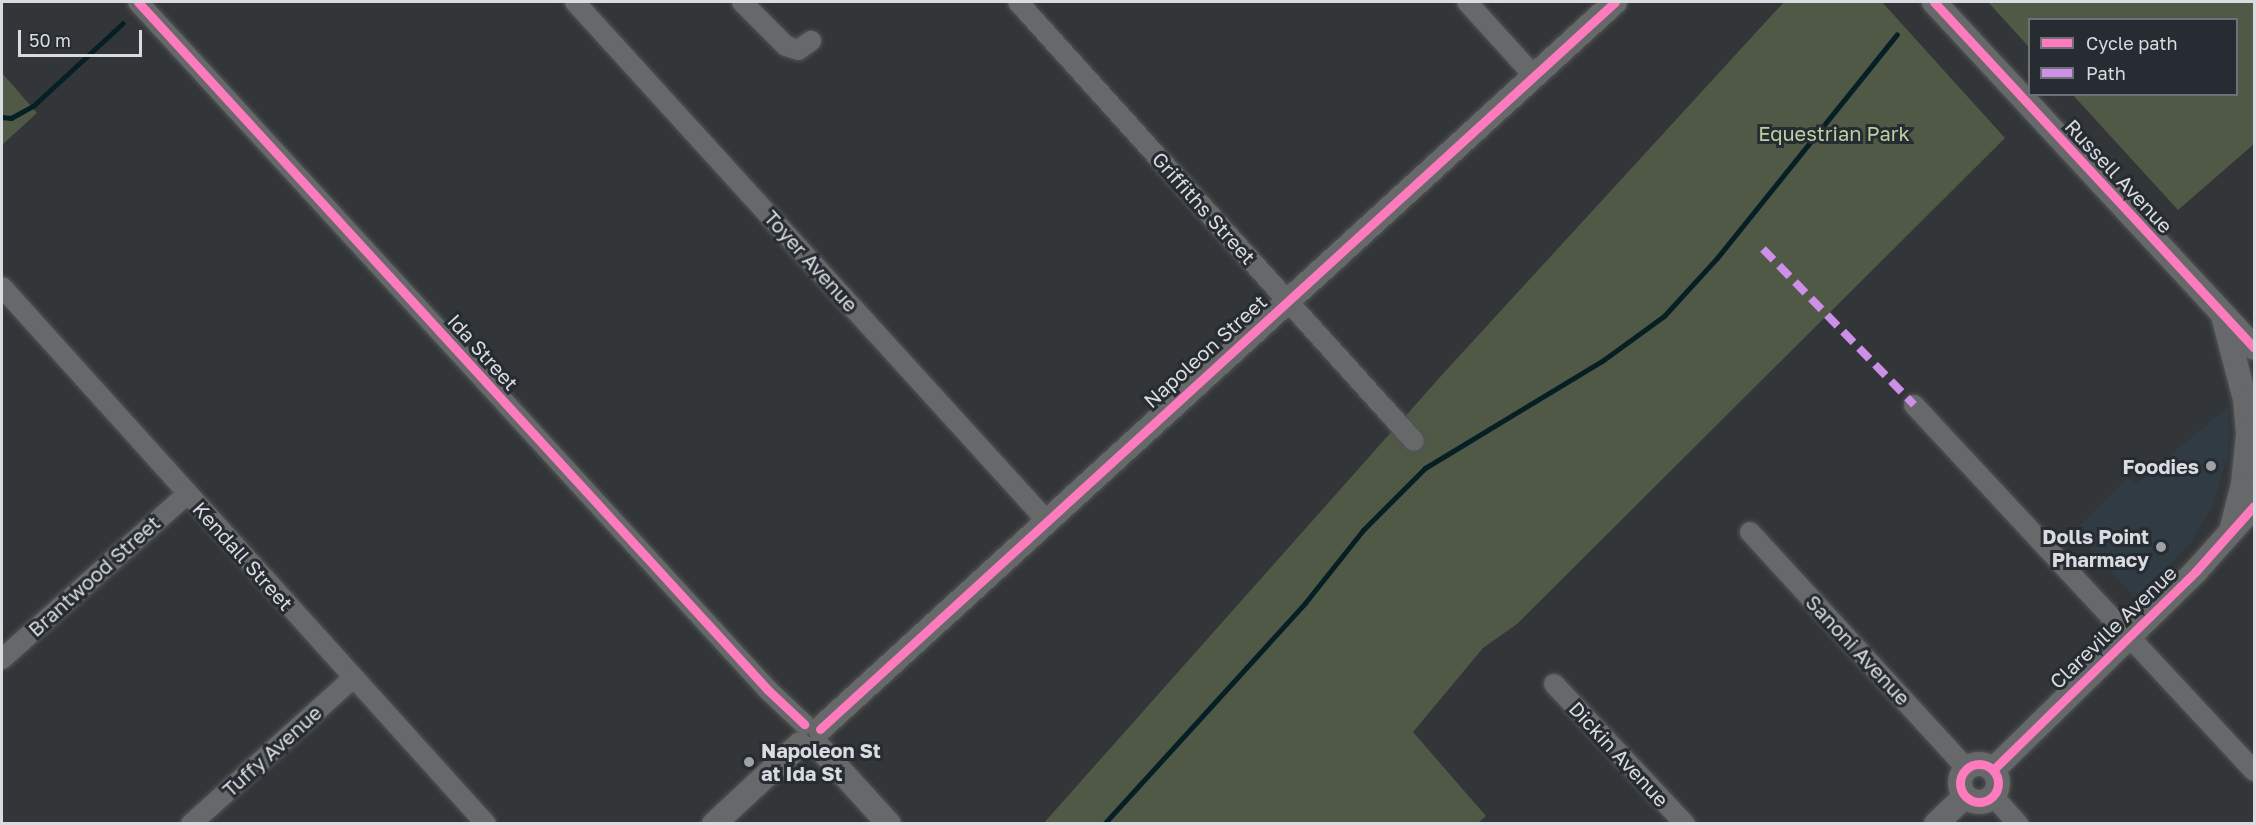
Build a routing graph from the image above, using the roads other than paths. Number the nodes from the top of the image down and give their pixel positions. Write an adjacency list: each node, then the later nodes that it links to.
1 (138, 2): 25 (street, Ida Street)
2 (575, 2): 18 (street, Toyer Avenue)
3 (742, 2): 8 (street)
4 (1018, 2): 11 (street, Griffiths Street)
5 (1467, 2): 9 (street)
6 (1615, 2): 9 (street, Napoleon Street)
7 (1934, 2): 12 (street, Russell Avenue)
8 (811, 41)
9 (1534, 75): 11 (street, Napoleon Street)
10 (2, 286): 16 (street, Kendall Street)
11 (1287, 300): 15 (street, Griffiths Street); 18 (street, Napoleon Street)
12 (2223, 316): 13 (street, Russell Avenue); 20 (street)
13 (2254, 347)
14 (1914, 405): 21 (street)
15 (1414, 441)
16 (187, 494): 22 (street, Brantwood Street); 23 (street, Kendall Street)
17 (2254, 506): 20 (street, Clareville Avenue)
18 (1046, 520): 25 (street, Napoleon Street)
19 (1750, 532): 26 (street, Sanoni Avenue)
20 (2231, 533): 21 (street, Clareville Avenue)
21 (2131, 636): 27 (street, Clareville Avenue); 28 (street)
22 (2, 659)
23 (353, 678): 31 (street, Tuffy Avenue); 32 (street, Kendall Street)
24 (1554, 684): 35 (street, Dickin Avenue)
25 (810, 736): 33 (street, Napoleon Street); 34 (street, Ida Street)
26 (1966, 768): 27 (street); 29 (street)
27 (1993, 770): 30 (street)
28 (2254, 771)
29 (1965, 796): 30 (street); 36 (street)
30 (1993, 796): 37 (street)
31 (191, 824)
32 (486, 824)
33 (714, 824)
34 (889, 824)
35 (1685, 824)
36 (1935, 824)
37 (2018, 824)

